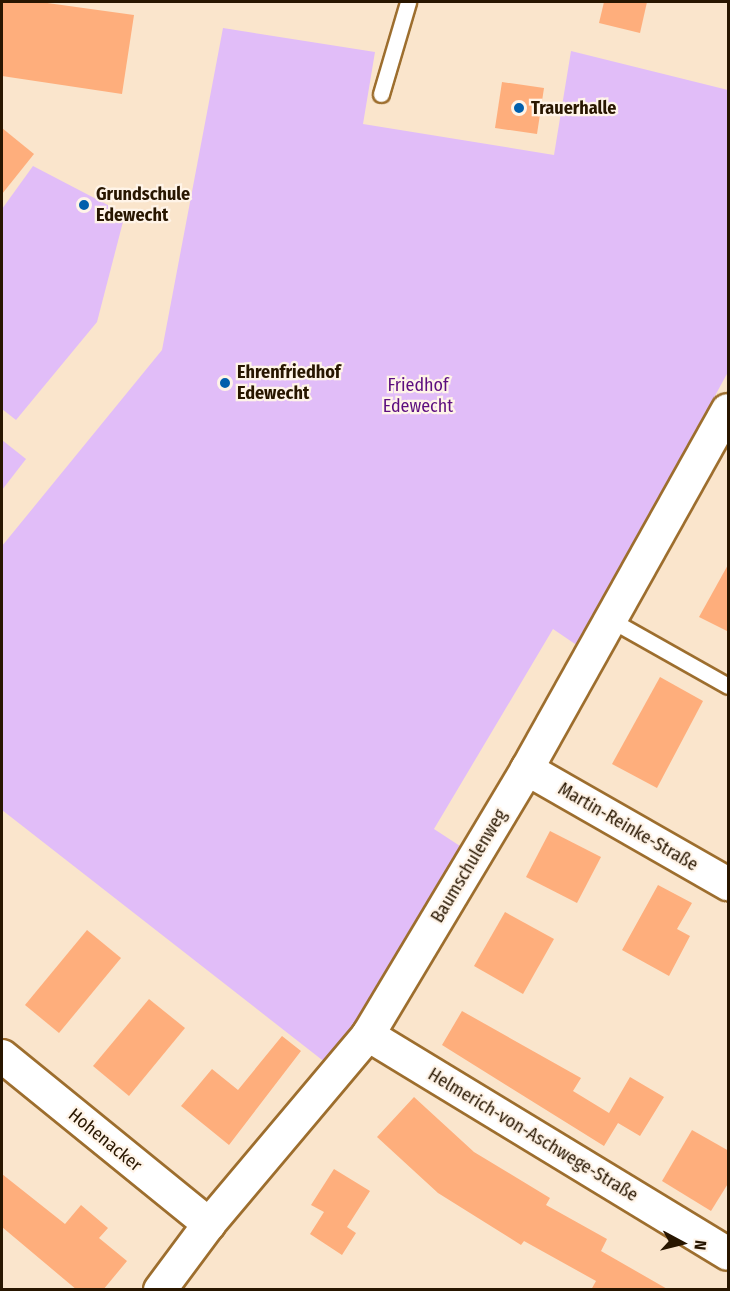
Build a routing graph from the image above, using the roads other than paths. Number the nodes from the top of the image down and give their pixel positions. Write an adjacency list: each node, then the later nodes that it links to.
1 (408, 2): 2 (lane)
2 (381, 94)
3 (729, 410): 4 (street, Baumschulenweg)
4 (611, 620): 5 (lane); 6 (street, Baumschulenweg)
5 (729, 686)
6 (527, 769): 7 (street, Martin-Reinke-Straße); 8 (street, Baumschulenweg)
7 (729, 884)
8 (368, 1035): 10 (street, Baumschulenweg); 11 (street, Helmerich-von-Aschwege-Straße)
9 (2, 1056): 10 (street, Hohenacker)
10 (209, 1224): 12 (street, Baumschulenweg)
11 (729, 1254)
12 (160, 1290)

